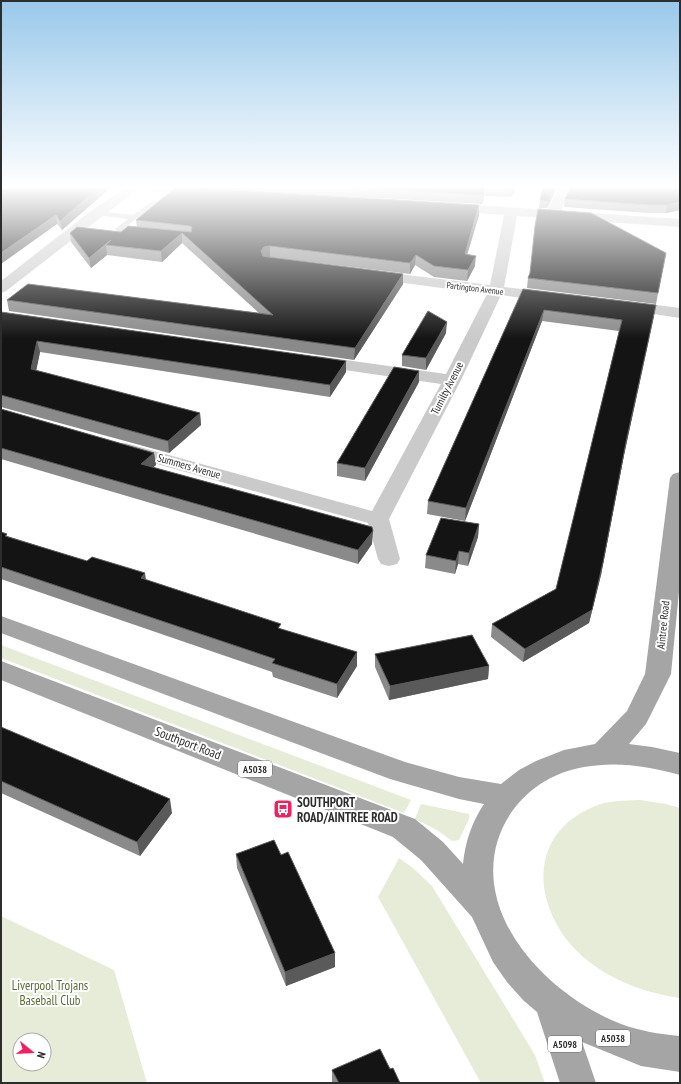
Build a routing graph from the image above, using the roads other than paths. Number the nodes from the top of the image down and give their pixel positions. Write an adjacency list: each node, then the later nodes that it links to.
1 (64, 239): 4 (street)
2 (507, 239): 5 (street, Tumilty Avenue)
3 (356, 273): 5 (street, Partington Avenue)
4 (1, 288)
5 (496, 290): 6 (street, Partington Avenue); 10 (street, Tumilty Avenue)
6 (565, 299)
7 (611, 304): 8 (street)
8 (680, 313)
9 (302, 359): 10 (street)
10 (452, 380): 13 (street, Tumilty Avenue)
11 (109, 444): 13 (street, Summers Avenue)
12 (680, 478): 17 (main road, Aintree Road)
13 (378, 519): 14 (street)
14 (389, 559)
15 (1, 624): 19 (main road)
16 (1, 670): 20 (main road, Southport Road / A5038)
17 (603, 754): 18 (main road, A5038); 19 (main road, A5038)
18 (680, 764)
19 (506, 796): 20 (main road, A5038)
20 (483, 907): 21 (main road, A5038)
21 (552, 1005): 22 (main road, A5038); 23 (main road, A5098)
22 (680, 1054)
23 (578, 1083)

